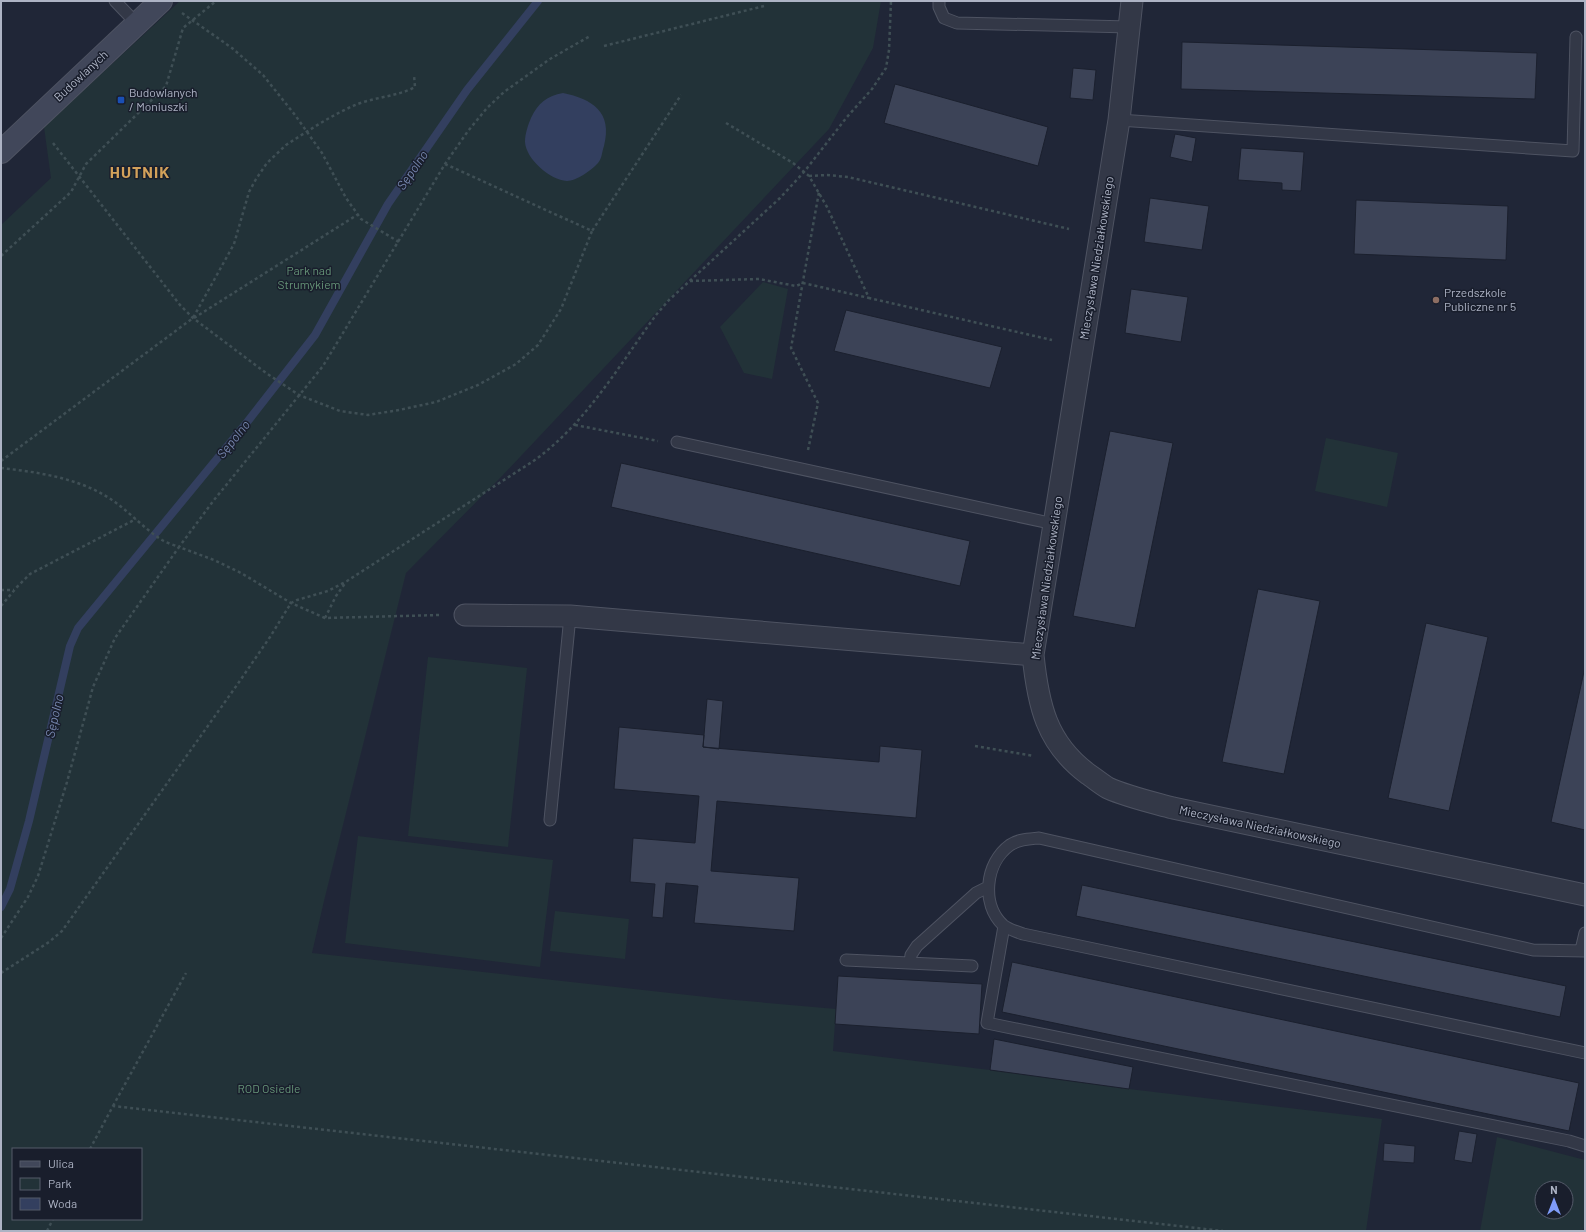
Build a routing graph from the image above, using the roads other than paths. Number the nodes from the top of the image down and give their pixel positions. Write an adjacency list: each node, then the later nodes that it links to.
1 (115, 1): 5 (lane)
2 (939, 1): 6 (lane)
3 (1132, 1): 6 (street, Mieczysława Niedziałkowskiego)
4 (170, 6): 5 (street, Budowlanych)
5 (137, 24): 9 (street, Budowlanych)
6 (1130, 27): 8 (street, Mieczysława Niedziałkowskiego)
7 (1576, 37): 8 (lane)
8 (1119, 120): 11 (street, Mieczysława Niedziałkowskiego)
9 (1, 152)
10 (676, 442): 11 (lane)
11 (1054, 524): 14 (street, Mieczysława Niedziałkowskiego)
12 (465, 615): 13 (street)
13 (570, 616): 14 (street); 15 (lane)
14 (1033, 655): 17 (street, Mieczysława Niedziałkowskiego)
15 (550, 820)
16 (988, 887): 18 (lane); 20 (lane); 22 (lane)
17 (1585, 895)
18 (1004, 926): 24 (lane); 25 (lane)
19 (1585, 933): 20 (lane)
20 (1583, 951)
21 (846, 960): 22 (lane)
22 (910, 963): 23 (lane)
23 (972, 966)
24 (1585, 1053)
25 (1585, 1146)

